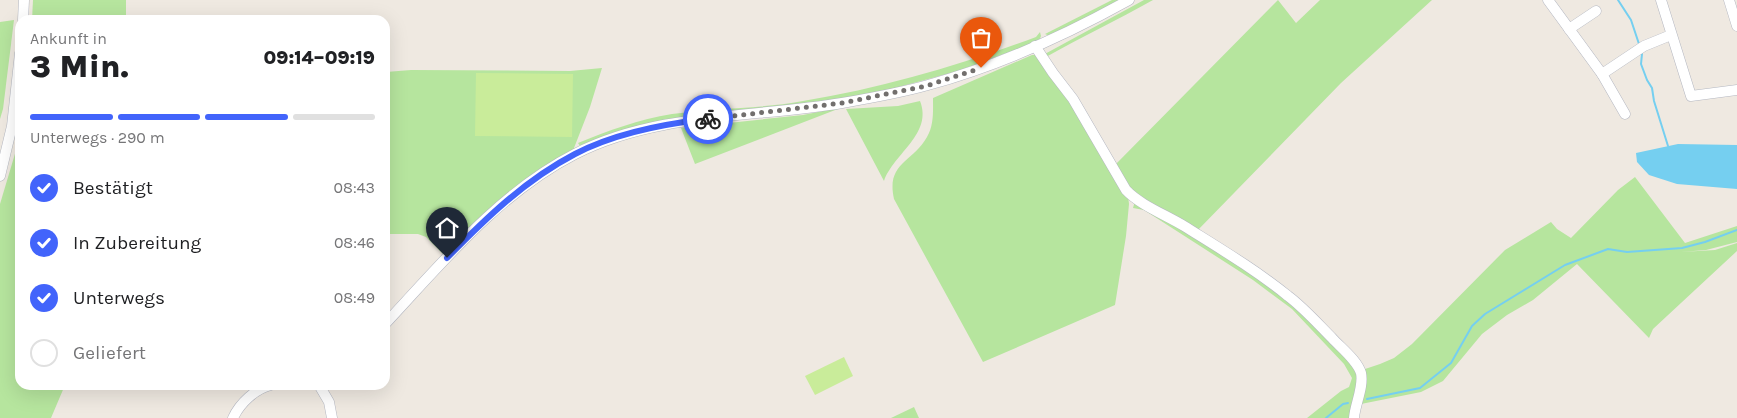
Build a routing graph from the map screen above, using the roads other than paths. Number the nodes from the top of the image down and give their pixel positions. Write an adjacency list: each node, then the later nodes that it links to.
1 (24, 0): 7 (street)
2 (1129, 0): 11 (street)
3 (1548, 0): 9 (street)
4 (1661, 0): 10 (street)
5 (1729, 0): 8 (street)
6 (1596, 11): 9 (street)
7 (23, 15)
8 (1737, 26)
9 (1569, 29): 12 (street)
10 (1671, 36): 12 (street); 13 (street)
11 (1035, 46): 17 (street); 22 (street)
12 (1602, 74): 15 (street)
13 (1737, 90)
14 (15, 99): 16 (street)
15 (1624, 114)
16 (0, 176)
17 (390, 319)
18 (262, 390): 20 (street)
19 (323, 390): 21 (street)
20 (232, 418)
21 (332, 418)
22 (1354, 418)

